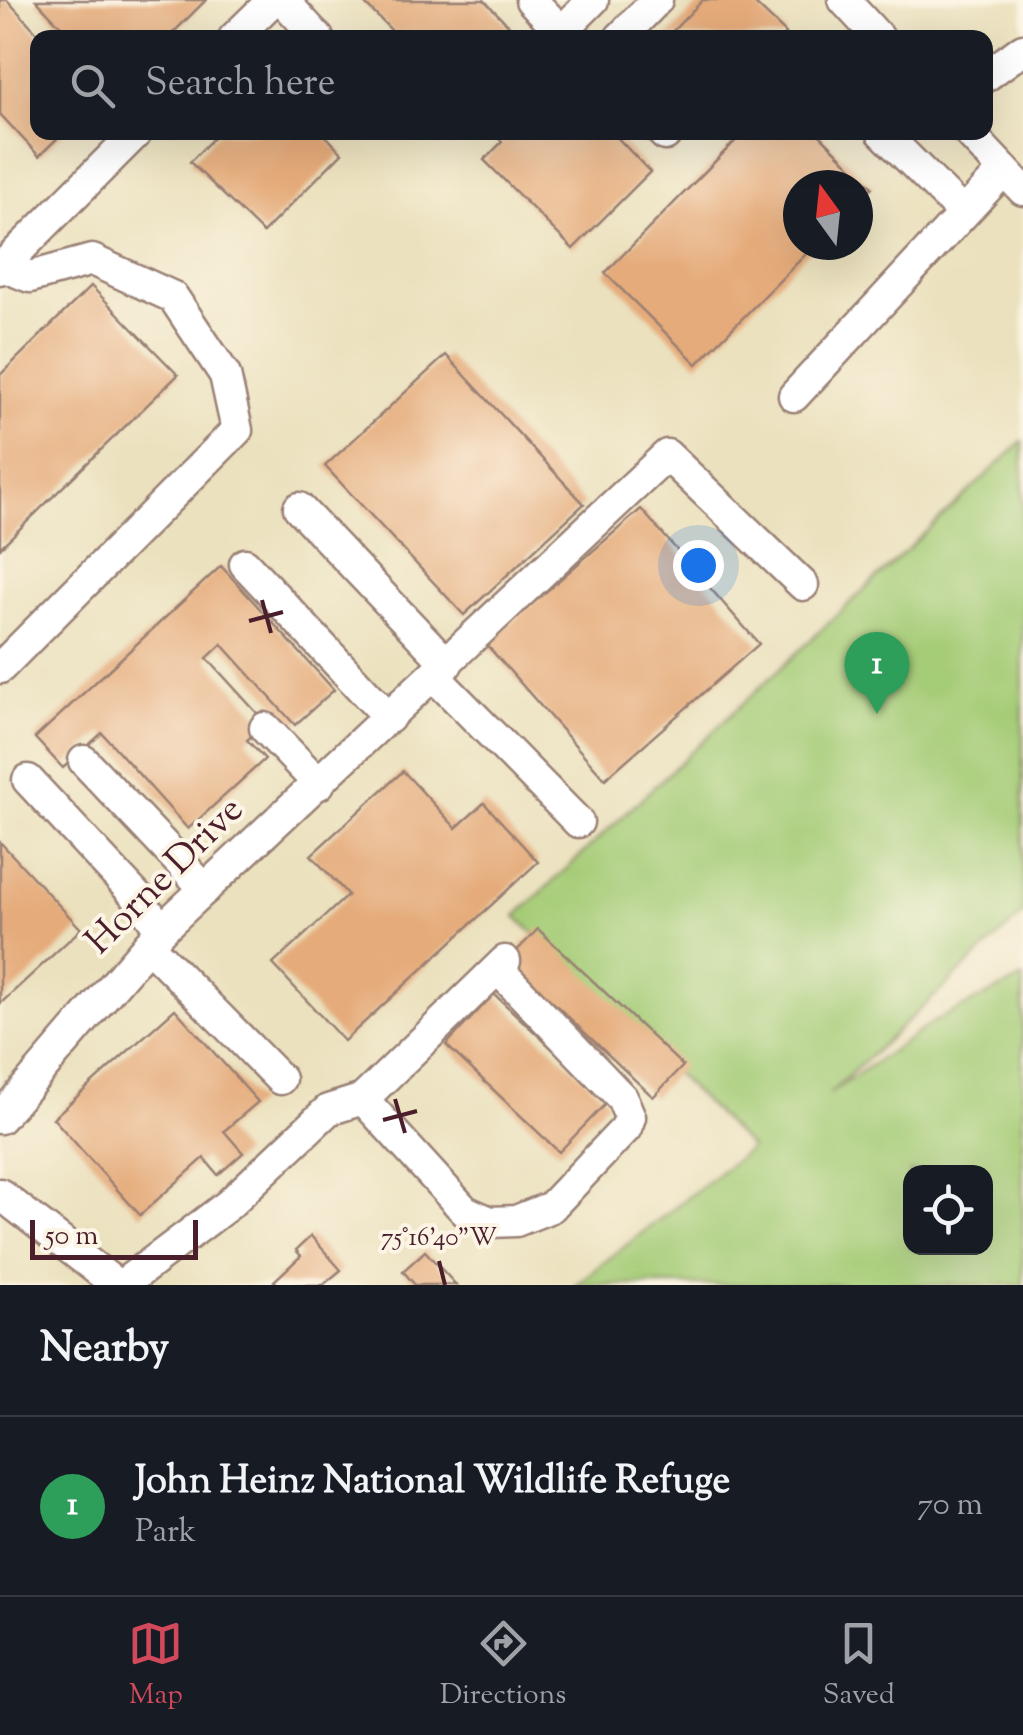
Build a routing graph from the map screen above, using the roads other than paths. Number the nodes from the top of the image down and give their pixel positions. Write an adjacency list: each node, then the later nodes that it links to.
1 (273, 0): 7 (street)
2 (283, 0): 8 (street)
3 (531, 0): 9 (street)
4 (593, 0): 10 (street)
5 (658, 0): 11 (street)
6 (844, 0): 12 (street)
7 (242, 30)
8 (311, 30)
9 (561, 30)
10 (568, 30)
11 (628, 30)
12 (872, 30)
13 (1023, 49): 14 (street)
14 (993, 71)
15 (129, 140): 20 (street)
16 (890, 140): 19 (street)
17 (976, 140): 18 (street)
18 (1013, 180): 19 (street)
19 (963, 213): 21 (street)
20 (0, 266): 25 (street)
21 (794, 396)
22 (300, 508): 26 (street)
23 (245, 564): 27 (street)
24 (804, 585): 26 (street, Horne Drive)
25 (0, 668)
26 (440, 670): 27 (street, Horne Drive); 32 (street)
27 (395, 712): 31 (street, Horne Drive)
28 (266, 728): 31 (street)
29 (84, 761): 33 (street)
30 (28, 780): 34 (street)
31 (319, 784): 33 (street, Horne Drive)
32 (578, 822)
33 (205, 889): 34 (street, Horne Drive)
34 (154, 938): 35 (street); 37 (street, Horne Drive)
35 (280, 1079)
36 (364, 1099): 36 (street); 39 (street)
37 (0, 1118)
38 (0, 1194): 39 (street)
39 (119, 1285)

